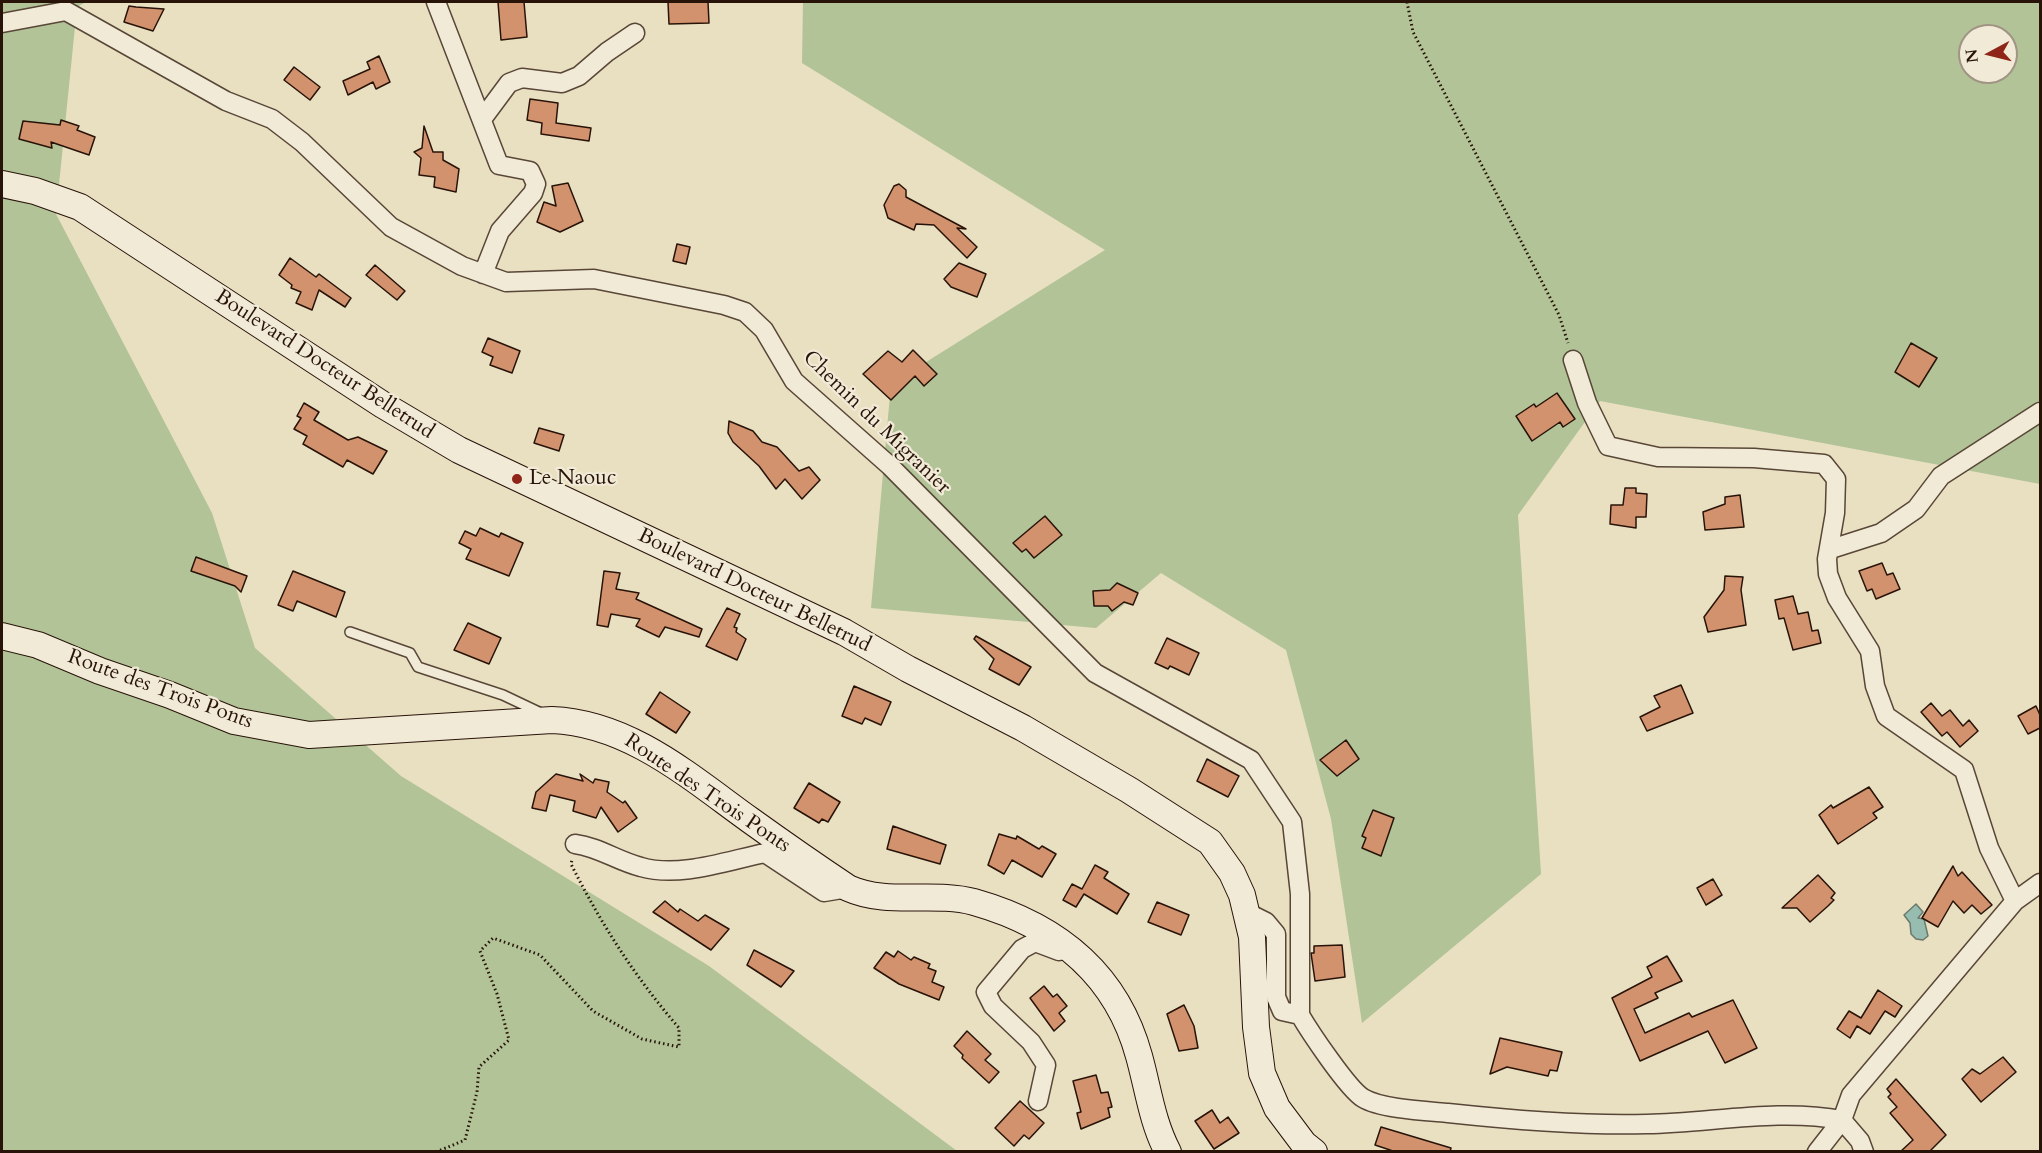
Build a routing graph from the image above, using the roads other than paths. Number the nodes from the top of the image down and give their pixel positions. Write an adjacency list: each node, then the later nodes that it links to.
1 (436, 2): 4 (street)
2 (2, 23): 6 (street, Chemin du Migranier)
3 (635, 33): 4 (street)
4 (483, 118): 6 (street)
5 (2, 184): 17 (main road, Boulevard Docteur Belletrud)
6 (483, 274): 19 (street, Chemin du Migranier)
7 (1573, 360): 9 (street)
8 (2040, 412): 9 (street)
9 (1831, 549): 16 (street)
10 (350, 632): 12 (lane)
11 (2, 636): 12 (main road, Route des Trois Ponts)
12 (552, 720): 15 (main road, Route des Trois Ponts)
13 (575, 844): 15 (street)
14 (2040, 883): 16 (street)
15 (848, 888): 18 (main road, Route des Trois Ponts)
16 (2014, 901): 21 (street)
17 (1246, 912): 19 (street); 23 (main road, Boulevard Docteur Belletrud)
18 (1069, 947): 20 (street); 22 (main road, Route des Trois Ponts)
19 (1300, 1015): 21 (street)
20 (1038, 1101)
21 (1842, 1120): 24 (street); 25 (street)
22 (1168, 1152)
23 (1314, 1152)
24 (1817, 1152)
25 (1864, 1152)

